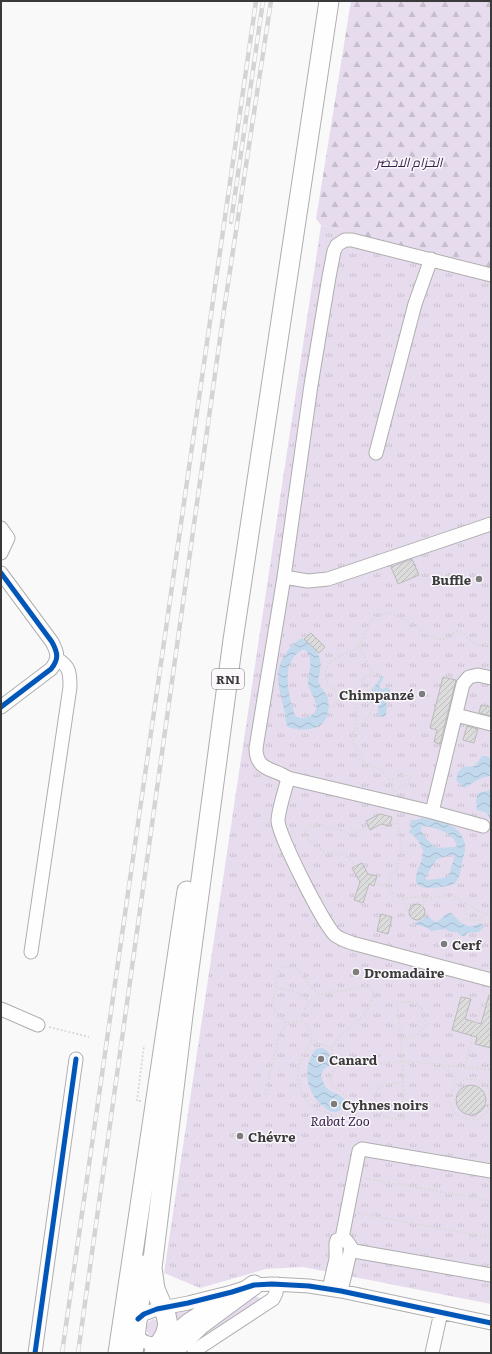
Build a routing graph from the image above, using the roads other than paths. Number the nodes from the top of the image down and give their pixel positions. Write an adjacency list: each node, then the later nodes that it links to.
1 (318, 1): 25 (highway, RN1)
2 (329, 1): 32 (highway, RN1)
3 (431, 259): 4 (street); 5 (street); 10 (street)
4 (491, 274)
5 (376, 453)
6 (491, 524): 10 (street)
7 (1, 528): 8 (street)
8 (1, 554)
9 (1, 573): 11 (street)
10 (284, 577): 16 (street)
11 (57, 659): 13 (street); 19 (street)
12 (491, 678): 14 (street)
13 (1, 707)
14 (456, 715): 15 (street); 17 (street)
15 (491, 724)
16 (288, 778): 17 (street); 20 (street)
17 (432, 812): 18 (street)
18 (483, 826)
19 (31, 952)
20 (491, 980)
21 (1, 1009): 22 (street)
22 (38, 1025)
23 (76, 1059): 38 (street)
24 (491, 1172): 26 (street)
25 (140, 1202): 35 (highway); 39 (highway, RN1)
26 (346, 1244): 27 (street); 30 (street)
27 (491, 1275)
28 (277, 1284): 29 (street); 30 (street); 37 (street)
29 (254, 1285): 31 (street); 36 (highway)
30 (335, 1290): 33 (street)
31 (232, 1292): 32 (street); 36 (street)
32 (163, 1308): 35 (street); 36 (highway, RN1)
33 (441, 1312): 34 (street); 41 (street)
34 (491, 1323)
35 (137, 1327): 36 (street); 40 (highway)
36 (162, 1350)
37 (194, 1351)
38 (35, 1353)
39 (118, 1353)
40 (133, 1353)
41 (432, 1353)

